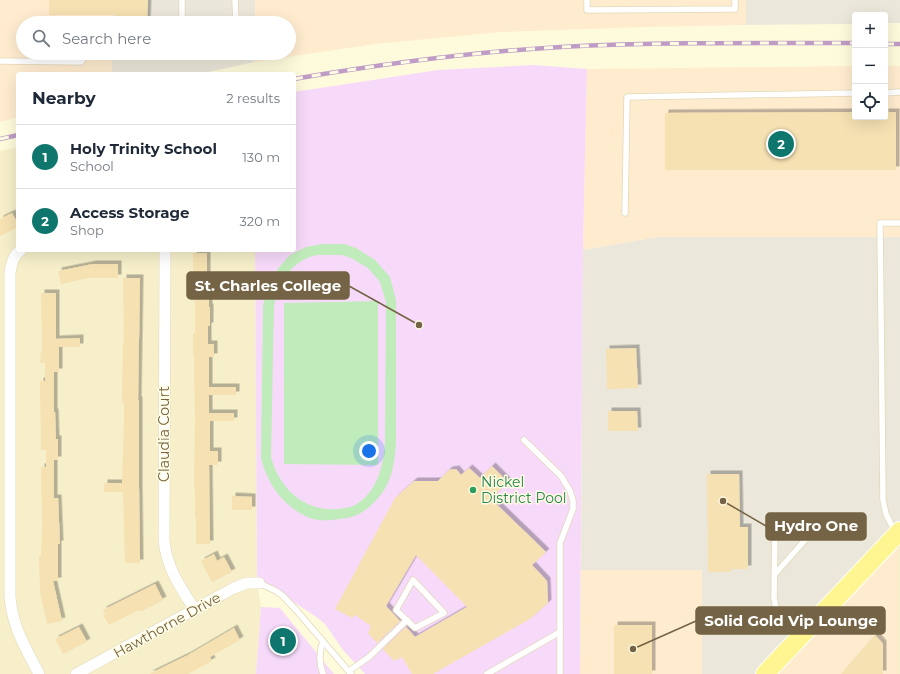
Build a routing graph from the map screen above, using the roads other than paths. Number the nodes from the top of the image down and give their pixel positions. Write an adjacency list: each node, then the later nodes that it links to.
1 (182, 0): 5 (lane)
2 (235, 0): 6 (lane)
3 (587, 0): 4 (lane)
4 (735, 0)
5 (182, 16)
6 (236, 16)
7 (82, 60): 8 (lane)
8 (0, 61)
9 (900, 92): 11 (lane)
10 (852, 93): 12 (lane)
11 (888, 93)
12 (625, 213)
13 (900, 223): 19 (lane)
14 (18, 252): 28 (street)
15 (165, 252): 22 (street, Claudia Court)
16 (524, 440): 24 (lane)
17 (820, 523): 20 (lane)
18 (775, 528): 20 (lane)
19 (898, 532): 25 (main road)
20 (775, 574): 25 (lane)
21 (259, 583): 22 (street, Hawthorne Drive); 26 (lane)
22 (194, 610): 29 (street, Hawthorne Drive)
23 (407, 620): 23 (lane); 27 (lane)
24 (560, 632): 31 (lane); 32 (lane)
25 (797, 640): 33 (main road)
26 (323, 641): 27 (lane); 30 (lane)
27 (350, 673)
28 (40, 674)
29 (76, 674)
30 (323, 674)
31 (487, 674)
32 (560, 674)
33 (765, 674)

